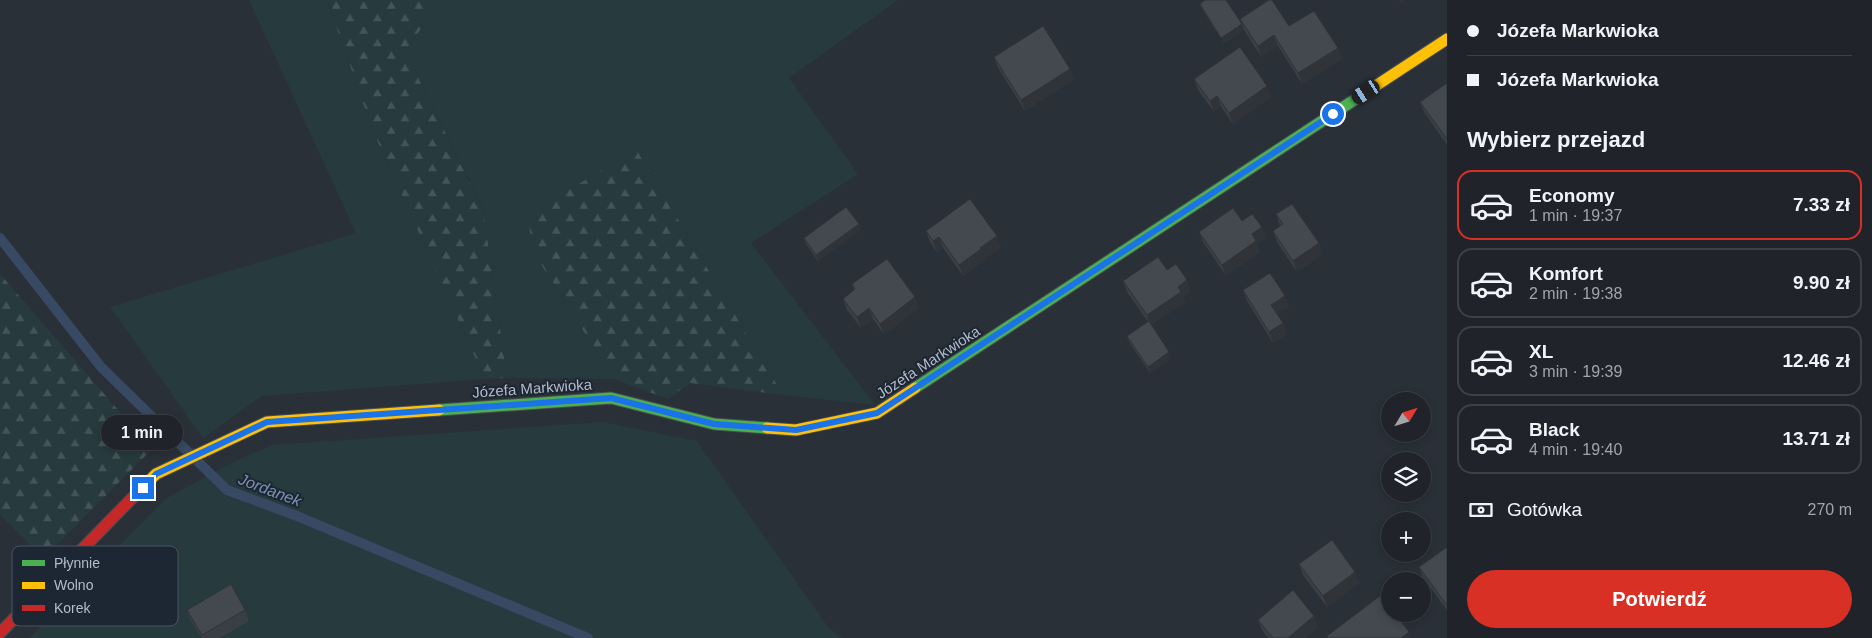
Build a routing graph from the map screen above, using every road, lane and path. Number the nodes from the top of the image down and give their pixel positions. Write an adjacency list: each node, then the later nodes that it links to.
1 (1447, 38): 2 (street, Józefa Markwioka)
2 (85, 546)
3 (12, 621): 4 (street, Józefa Markwioka)
4 (0, 633)

